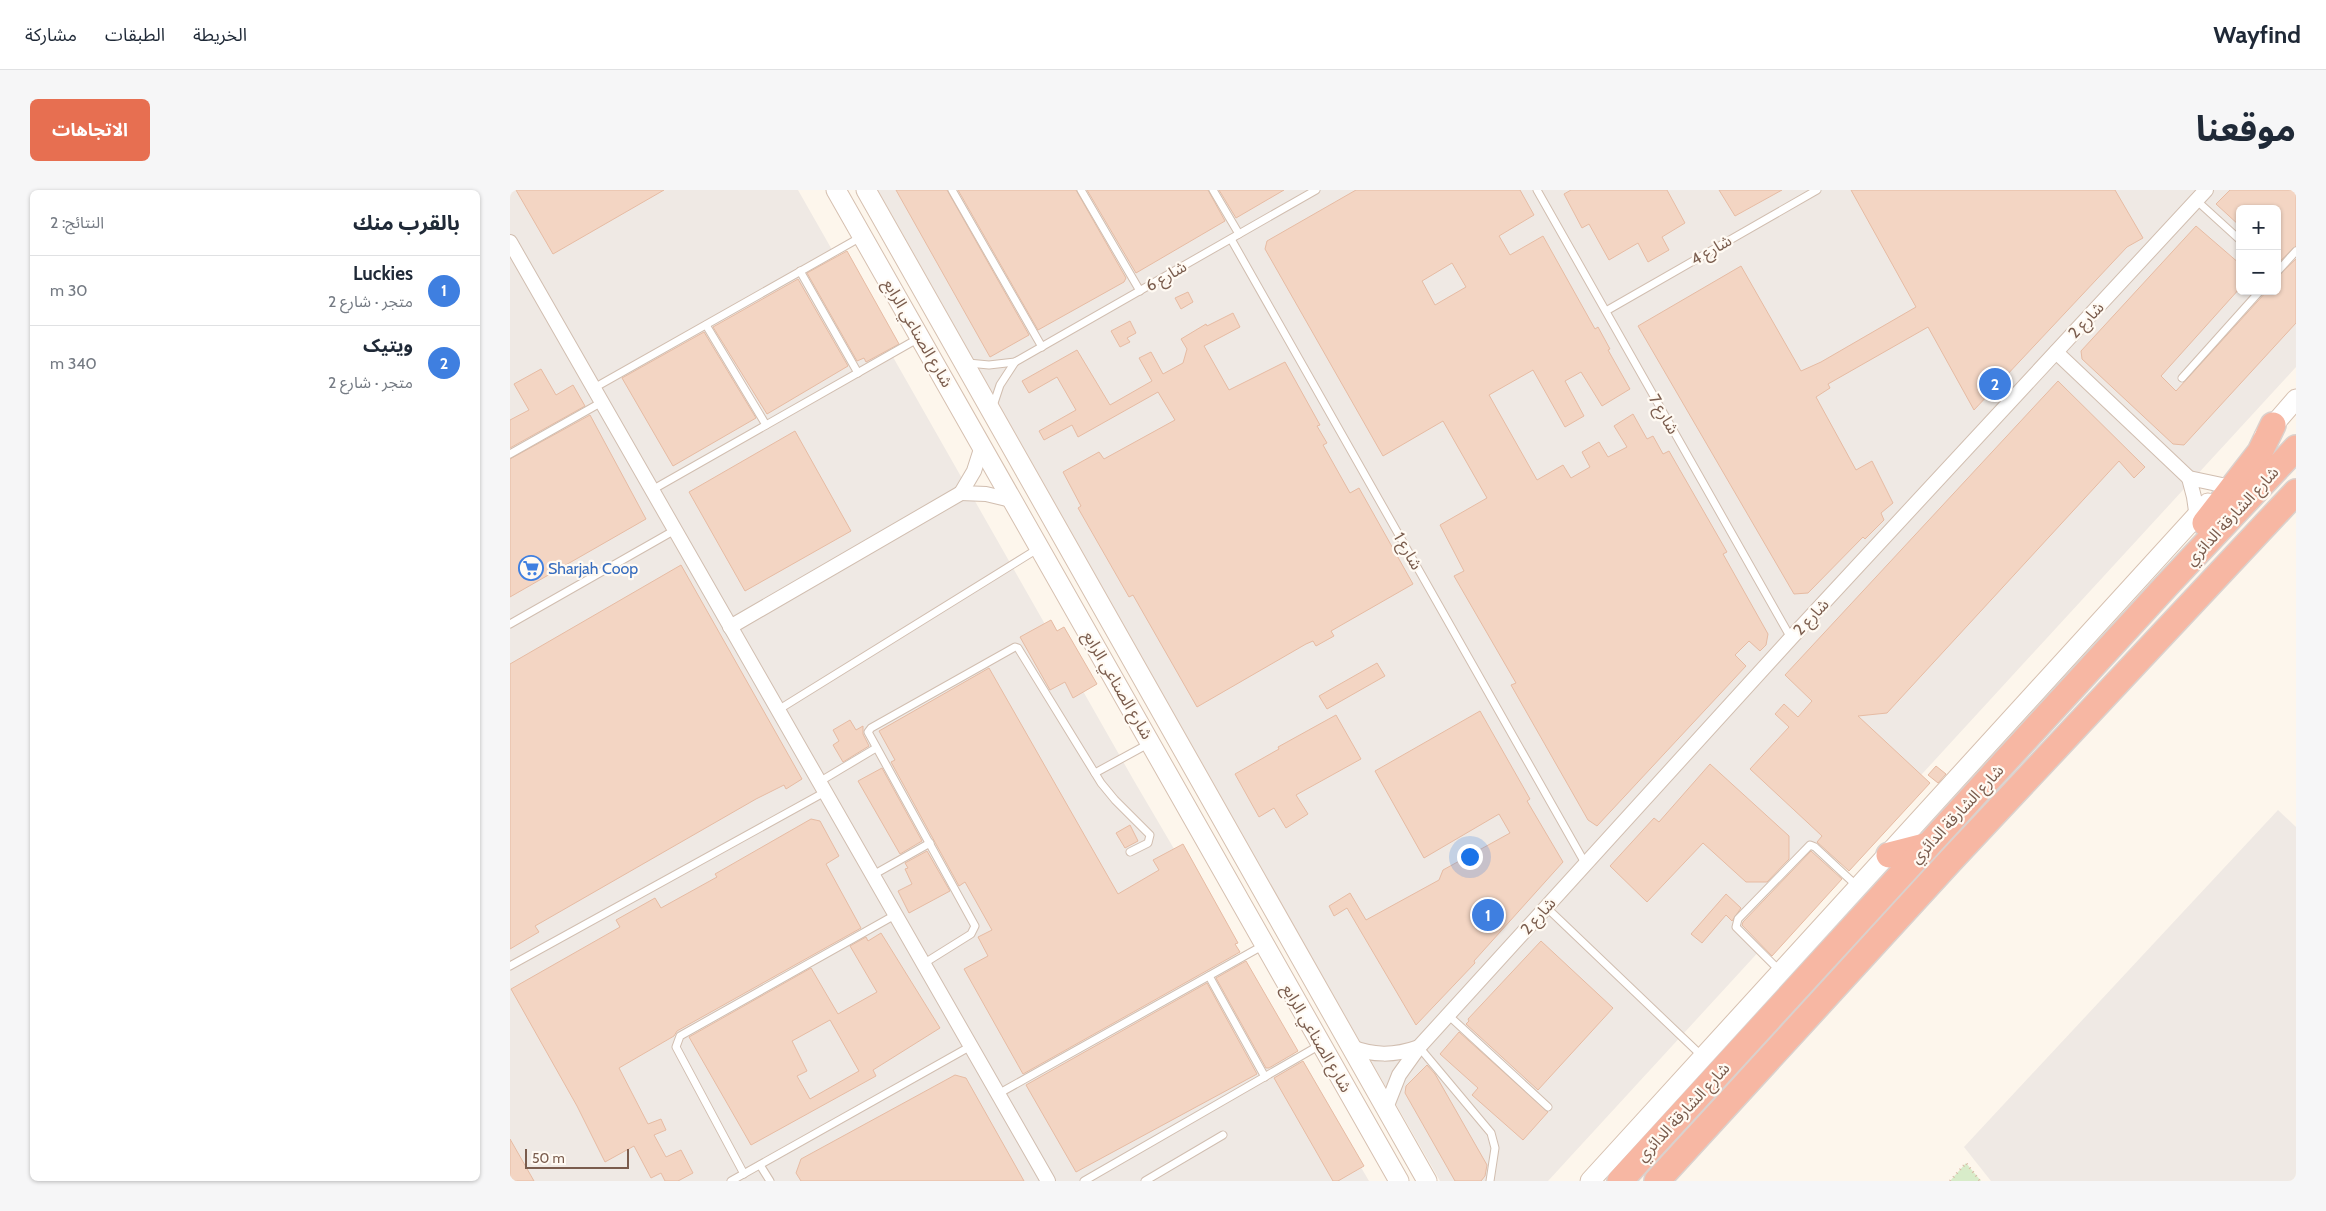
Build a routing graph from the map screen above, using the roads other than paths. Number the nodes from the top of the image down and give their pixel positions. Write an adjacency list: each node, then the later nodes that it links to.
1 (836, 190): 12 (main road, شارع الصناعي الرابع)
2 (866, 190): 25 (main road, شارع الصناعي الرابع)
3 (952, 190): 23 (lane)
4 (1081, 190): 18 (lane)
5 (1213, 190): 10 (lane)
6 (1316, 190): 10 (lane, شارع 6)
7 (1537, 190): 20 (lane, شارع 7)
8 (1817, 190): 20 (lane, شارع 4)
9 (2201, 195): 11 (lane); 24 (street, شارع 2)
10 (1239, 234): 13 (lane, شارع 6)
11 (2236, 235)
12 (862, 236): 17 (lane); 22 (main road, شارع الصناعي الرابع)
13 (1231, 239): 18 (lane, شارع 6); 60 (lane, شارع 1)
14 (510, 242): 29 (street)
15 (2296, 251): 16 (lane)
16 (2281, 268)
17 (800, 271): 21 (lane); 27 (lane)
18 (1140, 291): 23 (lane, شارع 6)
19 (2256, 295): 28 (lane)
20 (1606, 311): 50 (lane, شارع 7)
21 (706, 325): 29 (lane); 33 (lane)
22 (920, 337): 27 (lane); 35 (main road, شارع الصناعي الرابع)
23 (1042, 347): 26 (lane, شارع 6)
24 (2056, 352): 38 (street); 50 (street, شارع 2)
25 (962, 362): 26 (lane, شارع 6); 32 (main road, شارع الصناعي الرابع)
26 (1015, 362): 32 (lane, شارع 6)
27 (858, 373): 33 (lane)
28 (2182, 378)
29 (594, 388): 31 (street)
30 (2296, 399): 34 (main road)
31 (602, 402): 37 (lane); 40 (street)
32 (991, 411): 73 (main road, شارع الصناعي الرابع)
33 (766, 425): 40 (lane)
34 (2273, 425): 39 (main road); 47 (highway)
35 (982, 446): 42 (street); 43 (main road, شارع الصناعي الرابع)
36 (2296, 448): 47 (highway, شارع الشارقة الدائري)
37 (510, 454)
38 (2189, 478): 39 (street); 44 (street)
39 (2222, 485): 44 (main road)
40 (652, 490): 45 (street)
41 (2296, 492): 93 (highway, شارع الشارقة الدائري)
42 (961, 493): 43 (street); 49 (street)
43 (1011, 500): 46 (main road, شارع الصناعي الرابع)
44 (2196, 518): 59 (main road)
45 (675, 530): 48 (lane); 49 (street)
46 (1040, 548): 51 (lane); 52 (main road, شارع الصناعي الرابع)
47 (2166, 586): 57 (highway, شارع الشارقة الدائري)
48 (510, 624)
49 (730, 627): 51 (street)
50 (1791, 638): 60 (street, شارع 2)
51 (778, 710): 55 (street)
52 (1150, 743): 54 (lane); 65 (main road, شارع الصناعي الرابع)
53 (876, 748): 54 (lane); 55 (lane); 56 (lane)
54 (1095, 773): 58 (lane)
55 (822, 787): 61 (street); 67 (lane)
56 (930, 843): 61 (lane); 66 (lane)
57 (1928, 845): 59 (highway); 92 (highway, شارع الشارقة الدائري)
58 (1130, 852)
59 (1889, 855): 62 (main road)
60 (1585, 863): 63 (street, شارع 2)
61 (873, 875): 64 (street)
62 (1858, 887): 68 (main road); 68 (lane)
63 (1546, 907): 70 (street, شارع 2); 75 (lane)
64 (895, 915): 66 (street); 82 (lane)
65 (1264, 944): 69 (lane); 71 (main road, شارع الصناعي الرابع)
66 (924, 964): 72 (street)
67 (510, 966)
68 (1781, 972): 75 (main road)
69 (1209, 976): 76 (lane); 77 (lane)
70 (1448, 1015): 74 (street, شارع 2); 79 (lane)
71 (1321, 1045): 76 (lane); 88 (main road, شارع الصناعي الرابع)
72 (971, 1046): 77 (street); 81 (lane)
73 (1349, 1046): 74 (street); 78 (main road, شارع الصناعي الرابع)
74 (1419, 1047): 78 (street, شارع 2); 90 (lane)
75 (1704, 1057): 91 (main road)
76 (1265, 1077): 86 (lane)
77 (998, 1094): 85 (street)
78 (1386, 1108): 89 (main road, شارع الصناعي الرابع)
79 (1548, 1108)
80 (1223, 1135): 87 (lane)
81 (760, 1165): 82 (lane); 84 (lane)
82 (744, 1174): 83 (lane)
83 (731, 1181)
84 (770, 1181)
85 (1048, 1181)
86 (1084, 1181)
87 (1145, 1181)
88 (1399, 1181)
89 (1427, 1181)
90 (1490, 1181)
91 (1590, 1181)
92 (1620, 1181)
93 (1657, 1181)

